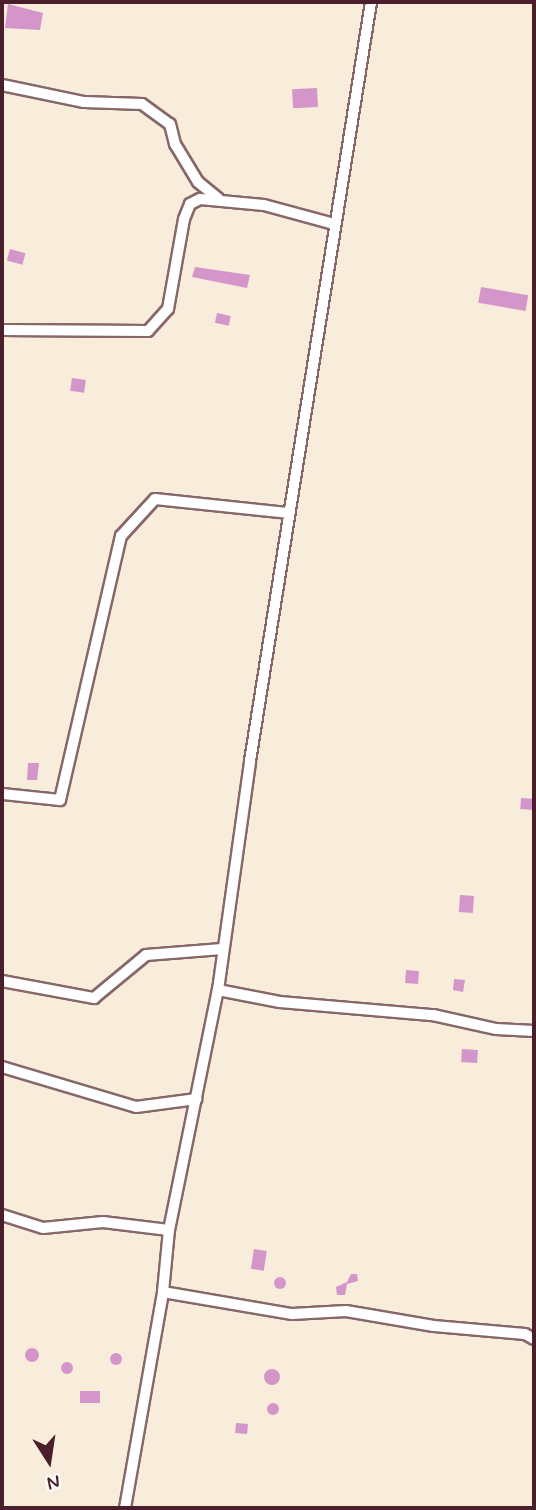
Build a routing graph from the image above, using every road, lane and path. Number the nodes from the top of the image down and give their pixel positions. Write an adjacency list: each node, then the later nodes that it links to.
1 (371, 2): 4 (street)
2 (2, 85): 3 (street)
3 (218, 198): 4 (street); 5 (street)
4 (334, 224): 6 (street)
5 (2, 330)
6 (289, 513): 7 (street); 8 (street)
7 (2, 794)
8 (222, 948): 9 (street); 10 (street)
9 (2, 981)
10 (218, 990): 11 (street); 13 (street)
11 (534, 1031)
12 (2, 1068): 13 (street)
13 (196, 1099): 15 (street)
14 (2, 1215): 15 (street)
15 (169, 1230): 16 (street)
16 (163, 1292): 17 (street); 18 (street)
17 (534, 1339)
18 (125, 1508)

